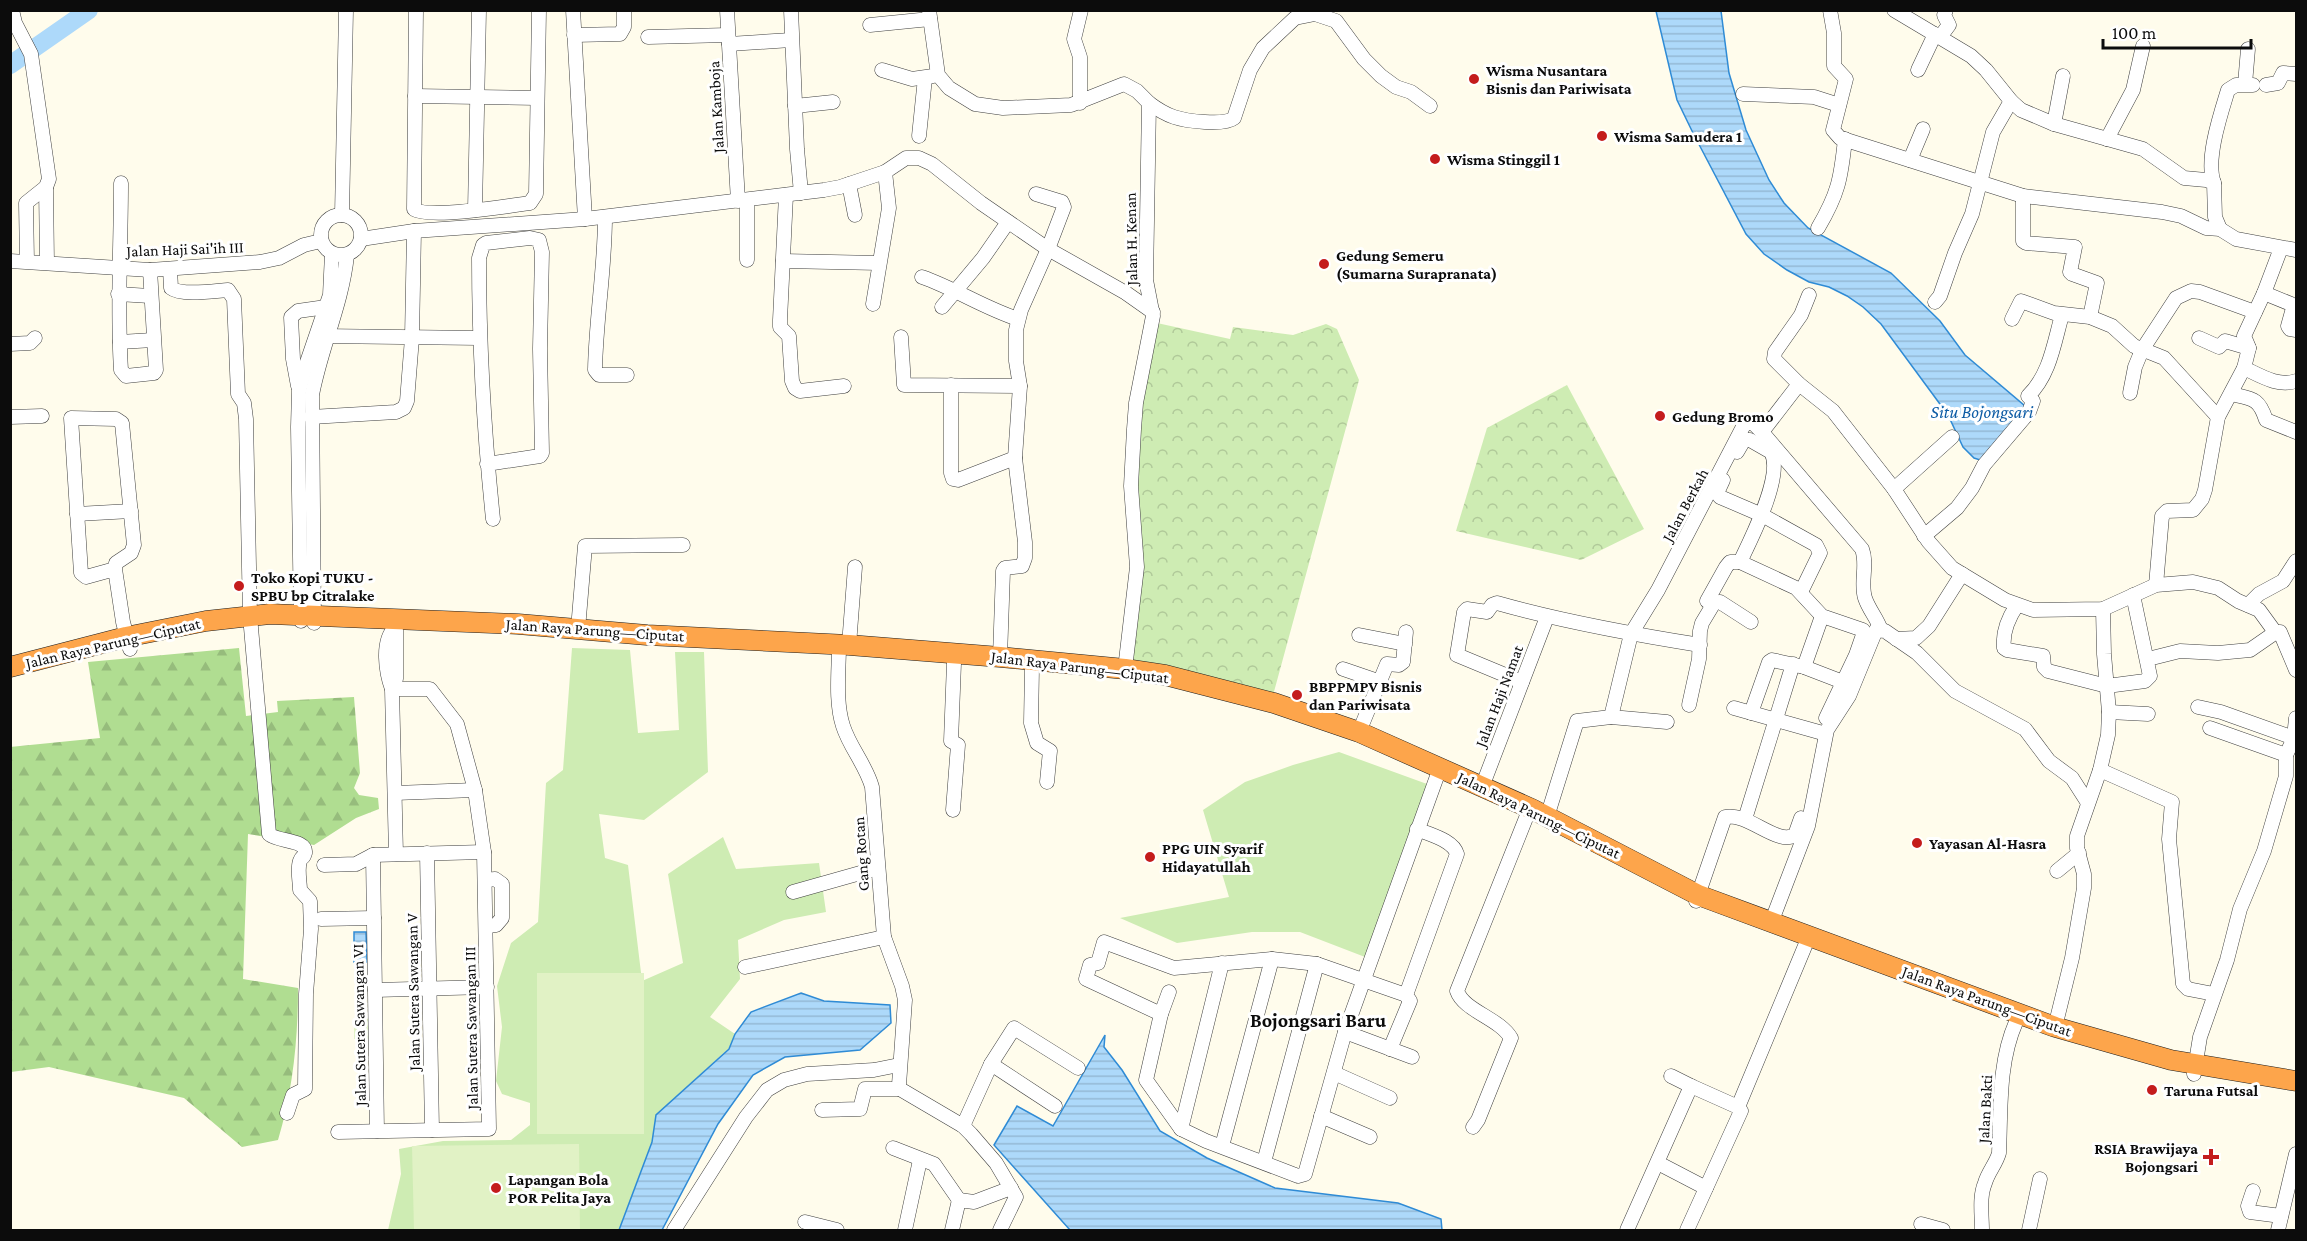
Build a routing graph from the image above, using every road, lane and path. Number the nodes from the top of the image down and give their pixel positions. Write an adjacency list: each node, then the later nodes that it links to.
1 (346, 10): 58 (street)
2 (416, 10): 30 (street)
3 (479, 10): 31 (street)
4 (539, 10): 32 (street)
5 (573, 10): 16 (street)
6 (624, 10): 16 (street)
7 (727, 10): 19 (street, Jalan Kamboja)
8 (791, 10): 20 (street)
9 (1081, 10): 35 (street)
10 (1830, 10): 37 (street)
11 (1894, 10): 17 (street)
12 (1946, 10): 17 (street)
13 (929, 15): 15 (street); 26 (street)
14 (12, 19): 51 (street)
15 (870, 25)
16 (574, 35): 61 (street)
17 (1937, 36): 24 (street); 33 (street)
18 (648, 37): 19 (street)
19 (729, 39): 20 (street); 56 (street, Jalan Kamboja)
20 (791, 40): 38 (street)
21 (2143, 46): 43 (street)
22 (2248, 49): 28 (street)
23 (882, 70): 26 (street)
24 (1918, 70)
25 (2296, 74): 28 (street)
26 (932, 76): 35 (street); 42 (street)
27 (2063, 76): 40 (street)
28 (2254, 85): 48 (street)
29 (1743, 94): 37 (street)
30 (415, 96): 31 (street); 57 (street)
31 (476, 98): 32 (street); 57 (street)
32 (537, 98): 57 (street)
33 (2011, 101): 40 (street); 50 (street)
34 (832, 102): 38 (street)
35 (1080, 103): 36 (street)
36 (1149, 104): 39 (street); 92 (street, Jalan H. Kenan)
37 (1839, 105): 44 (street)
38 (795, 106): 52 (street)
39 (1430, 106)
40 (2054, 124): 43 (street)
41 (1923, 129): 45 (street)
42 (919, 136)
43 (2107, 139): 48 (street)
44 (1845, 140): 45 (street); 63 (street)
45 (1910, 160): 50 (street)
46 (885, 172): 49 (street); 62 (street); 78 (street)
47 (121, 183): 79 (street)
48 (2214, 183): 64 (street)
49 (849, 184): 52 (street); 59 (street)
50 (1980, 184): 55 (street); 88 (street)
51 (46, 187): 75 (street); 77 (street)
52 (801, 193): 54 (street)
53 (1036, 194): 69 (street)
54 (786, 195): 56 (street); 76 (street)
55 (2023, 196): 64 (street); 95 (street)
56 (743, 201): 60 (street); 73 (street, Jalan Kamboja)
57 (475, 210)
58 (342, 215): 66 (street); 67 (street)
59 (855, 215)
60 (605, 217): 61 (street); 111 (street)
61 (585, 219): 65 (street)
62 (1008, 222): 69 (street); 83 (street)
63 (1818, 228)
64 (2220, 229): 68 (street)
65 (414, 231): 66 (street); 102 (street)
66 (361, 238): 72 (street)
67 (321, 241): 71 (street); 80 (street, Jalan Haji Sai'ih III)
68 (2281, 248): 70 (street); 84 (street)
69 (1048, 249): 92 (street); 96 (street)
70 (2296, 250)
71 (332, 254): 72 (street); 90 (street)
72 (347, 255): 99 (street)
73 (747, 260)
74 (10, 261): 75 (street, Jalan Haji Sai'ih III)
75 (27, 261): 77 (street, Jalan Haji Sai'ih III)
76 (783, 261): 78 (street); 115 (street)
77 (47, 262): 79 (street, Jalan Haji Sai'ih III)
78 (879, 263): 89 (street)
79 (121, 268): 81 (street, Jalan Haji Sai'ih III); 85 (street)
80 (170, 269): 81 (street, Jalan Haji Sai'ih III); 151 (street)
81 (150, 270): 87 (street)
82 (922, 277): 83 (street)
83 (955, 291): 91 (street); 96 (street)
84 (2264, 293): 93 (street); 98 (street)
85 (118, 294): 87 (street); 106 (street)
86 (1809, 295): 113 (street)
87 (150, 296): 105 (street)
88 (1935, 302)
89 (873, 304)
90 (326, 307): 99 (street); 117 (street)
91 (942, 307)
92 (1153, 312): 172 (street, Jalan H. Kenan)
93 (2255, 312): 108 (street); 109 (street)
94 (2062, 315): 95 (street); 97 (street); 134 (street)
95 (2090, 317): 109 (street)
96 (1018, 319): 116 (street)
97 (2012, 320)
98 (2296, 330)
99 (322, 336): 102 (street); 117 (street); 122 (street)
100 (902, 337): 114 (street)
101 (35, 338): 107 (street)
102 (412, 338): 103 (street); 122 (street)
103 (479, 338): 128 (street); 128 (street)
104 (2199, 338): 108 (street)
105 (153, 340): 106 (street); 106 (street)
106 (120, 342)
107 (10, 344)
108 (2249, 348): 110 (street)
109 (2142, 350): 118 (street); 123 (street)
110 (2244, 368): 112 (street); 119 (street)
111 (627, 375)
112 (2296, 381)
113 (1799, 384): 124 (street); 129 (street)
114 (951, 385): 116 (street); 127 (street)
115 (844, 386)
116 (1020, 386): 127 (street)
117 (299, 391): 150 (street)
118 (2130, 393)
119 (2231, 394): 123 (street); 125 (street)
120 (42, 416): 121 (street)
121 (10, 417)
122 (311, 417): 150 (street)
123 (2218, 417): 141 (street)
124 (1762, 432): 155 (street); 157 (street, Jalan Berkah)
125 (2296, 432)
126 (1952, 437): 129 (street)
127 (1015, 458): 164 (street)
128 (487, 464): 133 (street)
129 (1894, 489): 134 (street)
130 (131, 511): 131 (street); 131 (street); 139 (street)
131 (77, 514): 139 (street)
132 (1762, 515): 132 (street); 137 (street); 142 (street)
133 (493, 519)
134 (1924, 536): 140 (street)
135 (683, 545): 154 (street)
136 (2296, 561): 146 (street)
137 (1740, 562): 142 (street); 144 (street)
138 (855, 567): 163 (street, Gang Rotan)
139 (115, 569): 161 (street)
140 (1962, 574): 145 (street); 159 (street)
141 (2157, 585): 143 (street); 146 (street)
142 (1801, 592): 148 (street)
143 (2133, 595): 147 (street); 165 (street)
144 (1707, 601)
145 (2017, 605): 147 (street); 177 (street)
146 (2248, 605): 156 (street)
147 (2103, 609): 177 (street)
148 (1822, 616): 167 (street); 176 (street)
149 (1547, 617): 157 (street); 175 (street, Jalan Haji Namat); 175 (street)
150 (307, 620): 151 (highway, Jalan Raya Parung—Ciputat); 153 (highway, Jalan Raya Parung—Ciputat)
151 (251, 622): 161 (highway, Jalan Raya Parung—Ciputat); 251 (street)
152 (1751, 622): 162 (street)
153 (397, 623): 154 (highway, Jalan Raya Parung—Ciputat); 160 (highway, Jalan Raya Parung—Ciputat); 178 (street)
154 (578, 629): 160 (highway, Jalan Raya Parung—Ciputat)
155 (1881, 630): 159 (street); 216 (street)
156 (2276, 632): 165 (street); 171 (street)
157 (1631, 634): 162 (street); 185 (street, Jalan Berkah)
158 (1359, 635): 174 (street)
159 (1896, 639): 199 (street)
160 (636, 640): 163 (highway, Jalan Raya Parung—Ciputat)
161 (128, 643): 168 (highway, Jalan Raya Parung—Ciputat); 173 (highway, Jalan Raya Parung—Ciputat)
162 (1700, 645): 179 (street)
163 (842, 649): 164 (highway, Jalan Raya Parung—Ciputat); 166 (highway, Jalan Raya Parung—Ciputat); 210 (street, Gang Rotan)
164 (1000, 657): 172 (highway, Jalan Raya Parung—Ciputat)
165 (2148, 659): 177 (street)
166 (954, 663): 169 (highway, Jalan Raya Parung—Ciputat); 200 (street)
167 (1798, 666): 176 (street); 183 (street); 187 (street)
168 (10, 667)
169 (1032, 668): 172 (highway, Jalan Raya Parung—Ciputat); 195 (street)
170 (1343, 669): 174 (street)
171 (2296, 670)
172 (1124, 674): 190 (highway, Jalan Raya Parung—Ciputat); 194 (highway, Jalan Raya Parung—Ciputat)
173 (10, 678)
174 (1381, 682): 190 (street)
175 (1522, 682): 196 (street, Jalan Haji Namat)
176 (1843, 682): 191 (street)
177 (2107, 686): 182 (street)
178 (392, 689): 197 (street, Jalan Sutera Sawangan III); 198 (street)
179 (1689, 705)
180 (2198, 707): 192 (street)
181 (1734, 708): 183 (street)
182 (2109, 712): 184 (street); 193 (street)
183 (1751, 713): 187 (street)
184 (2148, 714)
185 (1611, 717): 188 (street); 202 (street)
186 (2296, 718): 192 (street)
187 (1775, 720): 191 (street); 201 (street)
188 (1667, 722)
189 (2210, 728): 192 (street)
190 (1359, 732): 194 (highway, Jalan Raya Parung—Ciputat)
191 (1819, 732): 201 (street)
192 (2292, 746): 229 (street)
193 (2100, 770): 199 (street); 229 (street)
194 (1439, 771): 196 (highway, Jalan Raya Parung—Ciputat); 202 (highway, Jalan Raya Parung—Ciputat); 203 (street)
195 (1047, 782)
196 (1482, 787): 202 (highway, Jalan Raya Parung—Ciputat)
197 (476, 790): 198 (street); 204 (street, Jalan Sutera Sawangan III)
198 (395, 793): 207 (street)
199 (2088, 803): 206 (street)
200 (953, 810)
201 (1745, 819): 213 (street)
202 (1538, 820): 213 (highway, Jalan Raya Parung—Ciputat); 254 (street)
203 (1417, 829): 224 (street); 230 (street)
204 (484, 852): 205 (street); 225 (street, Jalan Sutera Sawangan III)
205 (427, 853): 207 (street); 226 (street, Jalan Sutera Sawangan V)
206 (2079, 853): 211 (street); 233 (street)
207 (396, 854): 208 (street)
208 (373, 855): 209 (street); 214 (street, Jalan Sutera Sawangan VI)
209 (324, 865)
210 (878, 868): 212 (street); 217 (street, Gang Rotan)
211 (2057, 871)
212 (793, 892)
213 (1696, 899): 216 (highway, Jalan Raya Parung—Ciputat); 218 (highway, Jalan Raya Parung—Ciputat)
214 (374, 918): 215 (street); 227 (street, Jalan Sutera Sawangan VI)
215 (321, 919)
216 (1771, 923): 223 (highway, Jalan Raya Parung—Ciputat)
217 (884, 938): 222 (street); 238 (street, Gang Rotan)
218 (1805, 946): 223 (highway, Jalan Raya Parung—Ciputat); 249 (street)
219 (1272, 959): 220 (street); 221 (street); 260 (street)
220 (1222, 963): 231 (street); 255 (street)
221 (1317, 964): 224 (street); 264 (street)
222 (745, 967)
223 (1878, 967): 232 (highway, Jalan Raya Parung—Ciputat); 233 (highway, Jalan Raya Parung—Ciputat)
224 (1363, 979): 230 (street); 234 (street)
225 (487, 987): 226 (street); 256 (street, Jalan Sutera Sawangan III)
226 (429, 988): 227 (street); 256 (street, Jalan Sutera Sawangan V)
227 (375, 990): 257 (street, Jalan Sutera Sawangan VI)
228 (1169, 992): 231 (street)
229 (2214, 994): 240 (street)
230 (1406, 995): 235 (street)
231 (1161, 1014): 255 (street)
232 (2016, 1022): 240 (highway, Jalan Raya Parung—Ciputat); 283 (street, Jalan Bakti)
233 (2055, 1027): 240 (highway, Jalan Raya Parung—Ciputat)
234 (1346, 1032): 235 (street); 241 (street)
235 (1390, 1049): 236 (street)
236 (1412, 1057)
237 (991, 1064): 239 (street); 248 (street); 253 (street)
238 (899, 1065): 245 (street, Gang Rotan); 275 (street)
239 (1078, 1068)
240 (2194, 1070): 243 (highway, Jalan Raya Parung—Ciputat); 246 (highway, Jalan Raya Parung—Ciputat)
241 (1334, 1073): 247 (street); 252 (street)
242 (1671, 1077): 244 (street)
243 (2296, 1081)
244 (1691, 1086): 249 (street); 265 (street)
245 (900, 1089): 250 (street); 253 (street)
246 (2296, 1090)
247 (1390, 1098)
248 (1055, 1106)
249 (1738, 1107): 268 (street)
250 (822, 1110)
251 (287, 1113)
252 (1321, 1116): 259 (street); 264 (street)
253 (963, 1126): 267 (street)
254 (1473, 1127)
255 (1181, 1129): 260 (street)
256 (432, 1130): 257 (street)
257 (377, 1131): 258 (street)
258 (338, 1132)
259 (1370, 1137)
260 (1222, 1146): 264 (street)
261 (893, 1148): 263 (street)
262 (2296, 1154): 270 (street)
263 (920, 1160): 271 (street); 277 (street)
264 (1264, 1162)
265 (1658, 1163): 268 (street); 280 (street)
266 (2040, 1179): 284 (street)
267 (1011, 1188): 271 (street); 279 (street)
268 (1706, 1188): 281 (street)
269 (2253, 1191): 272 (street)
270 (2292, 1195): 272 (street)
271 (959, 1200): 278 (street)
272 (2281, 1216): 285 (street)
273 (805, 1222): 276 (street)
274 (1921, 1224): 282 (street)
275 (674, 1230)
276 (837, 1230)
277 (905, 1230)
278 (952, 1230)
279 (1000, 1230)
280 (1627, 1230)
281 (1687, 1230)
282 (1943, 1230)
283 (1982, 1230)
284 (2029, 1230)
285 (2278, 1230)

